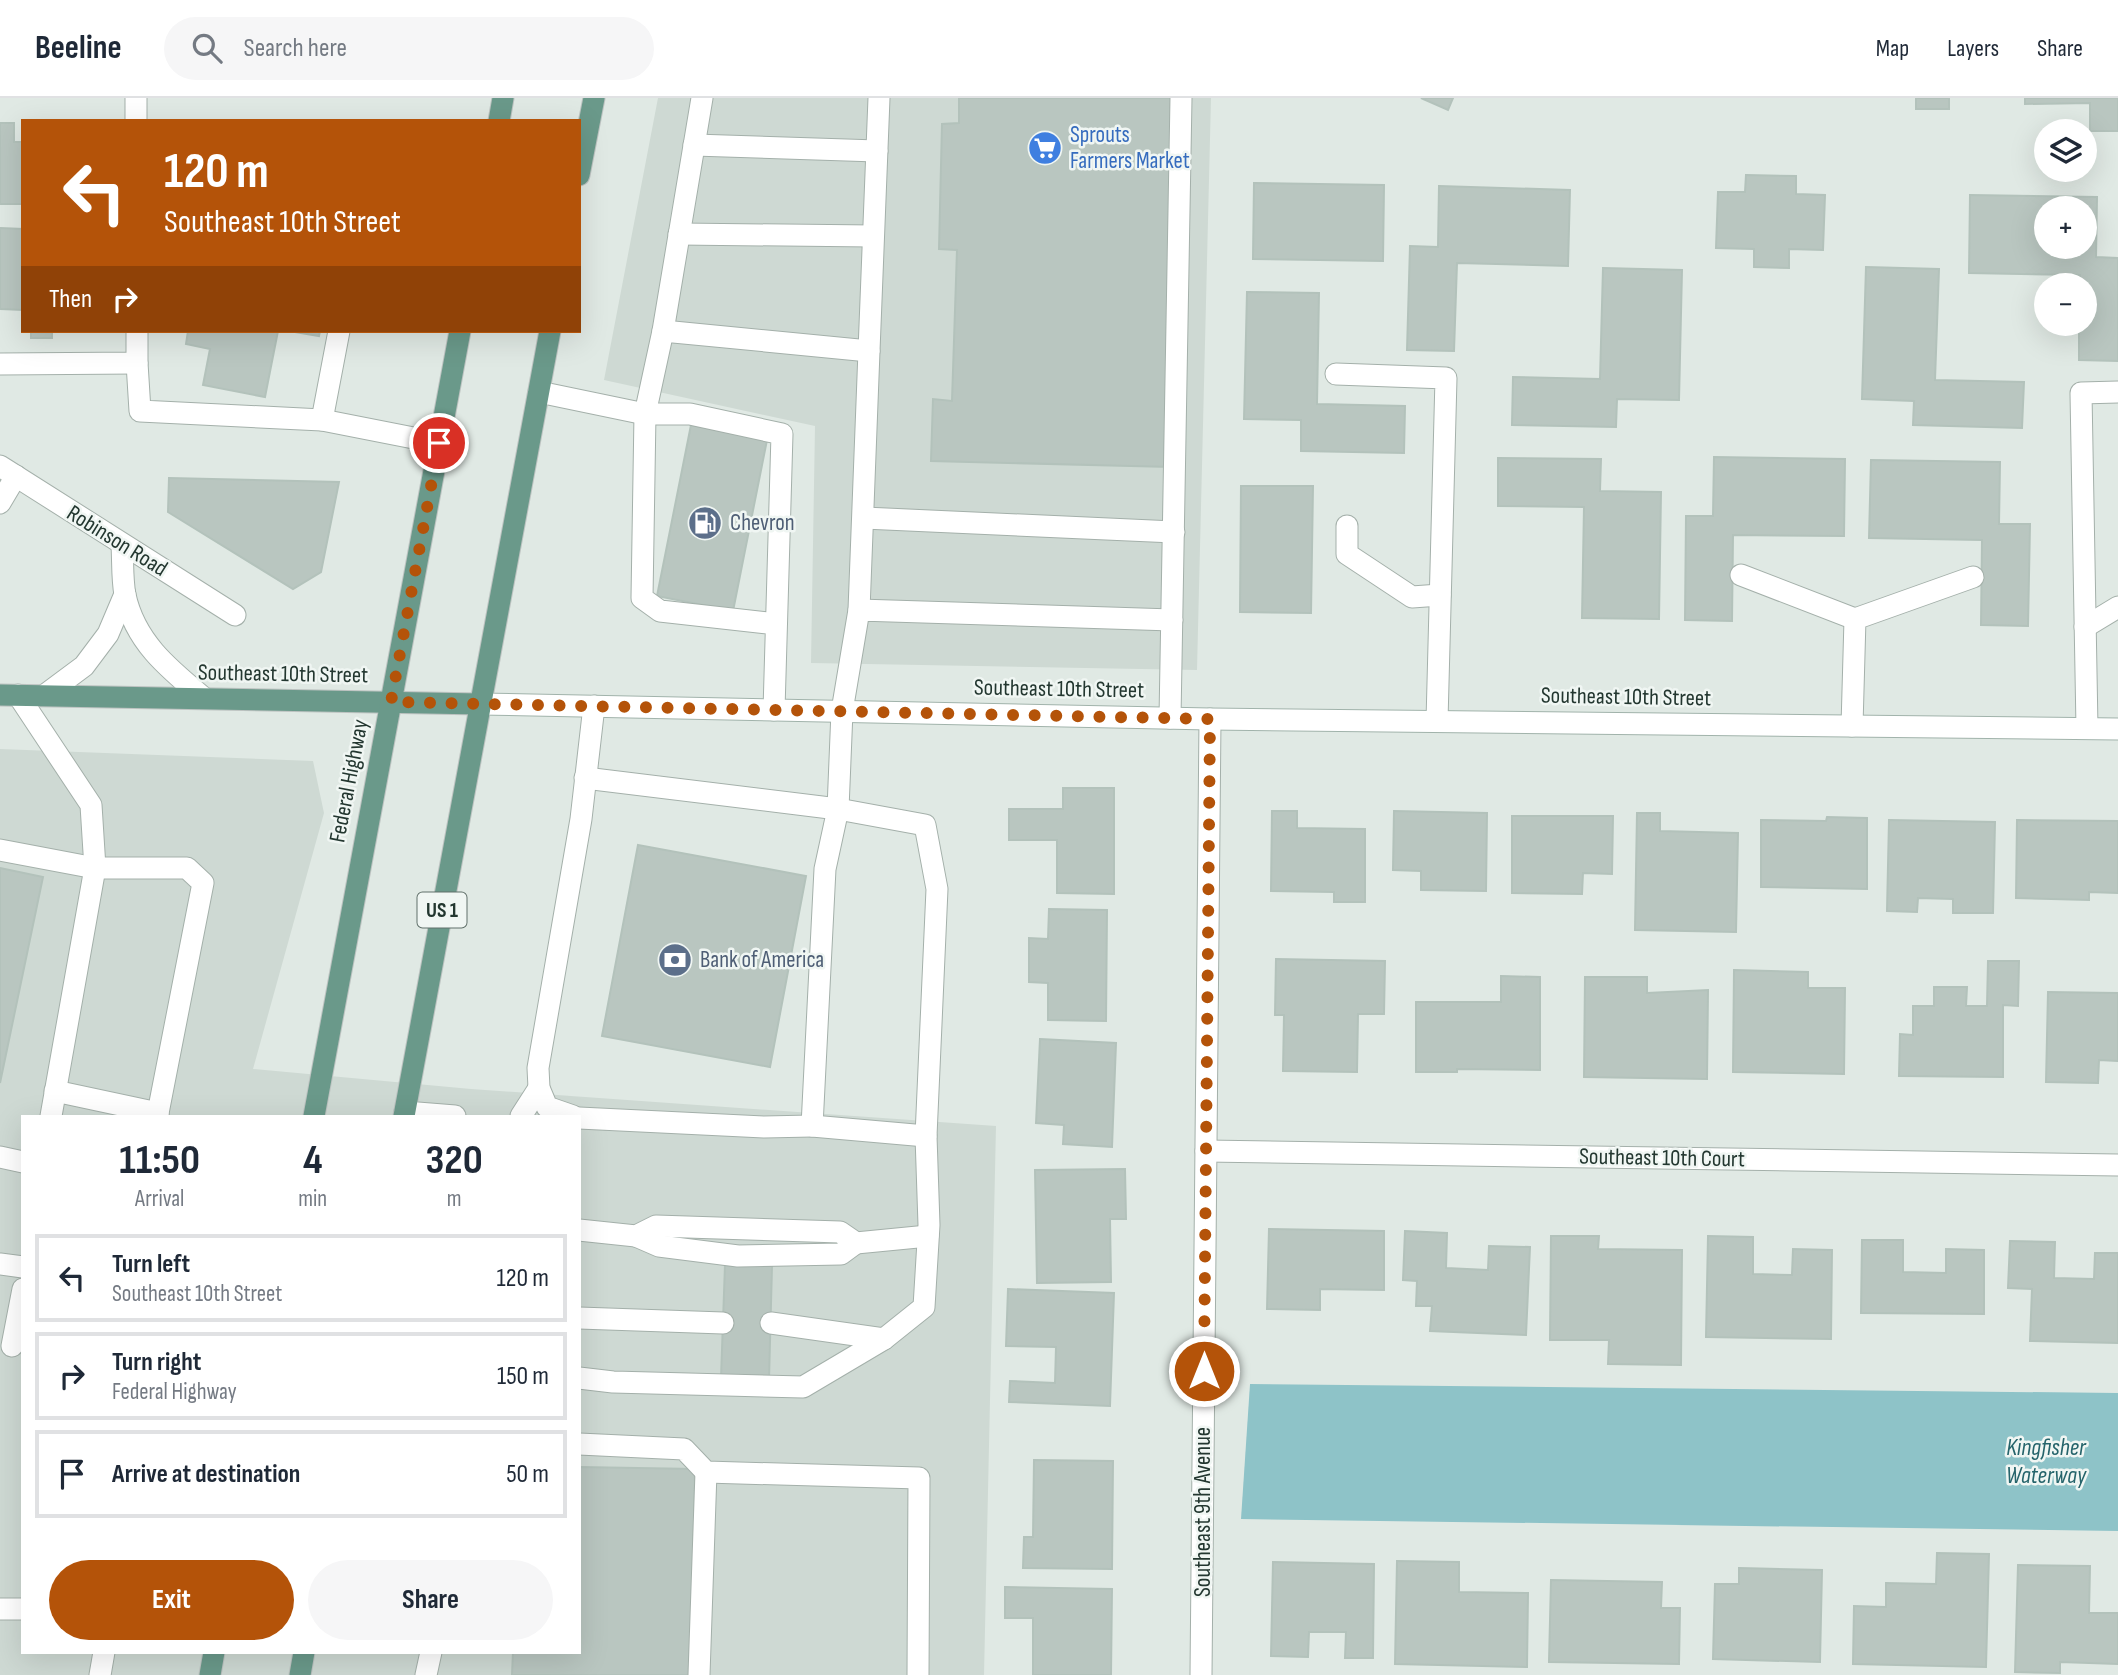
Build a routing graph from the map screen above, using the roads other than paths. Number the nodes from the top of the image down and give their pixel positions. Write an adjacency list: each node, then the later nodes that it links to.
1 (136, 98): 7 (street)
2 (503, 98): 8 (main road)
3 (594, 98): 11 (main road)
4 (702, 98): 9 (street)
5 (879, 98): 10 (street)
6 (1181, 98): 32 (street)
7 (136, 119)
8 (499, 119)
9 (694, 145): 10 (street); 12 (street)
10 (877, 151): 13 (street)
11 (581, 165)
12 (679, 234): 13 (street); 14 (street)
13 (873, 236): 19 (street)
14 (663, 331): 19 (street); 25 (street)
15 (137, 333): 20 (street)
16 (340, 333): 26 (street)
17 (460, 333): 27 (main road, Federal Highway)
18 (550, 333): 23 (main road, US 1)
19 (869, 351): 30 (street)
20 (137, 363): 21 (street); 26 (street)
21 (0, 364)
22 (1336, 374): 37 (street)
23 (539, 392): 25 (street); 49 (main road, US 1)
24 (2118, 393): 44 (street)
25 (645, 414): 43 (street); 43 (street)
26 (322, 420): 27 (street)
27 (439, 443): 48 (main road, Federal Highway)
28 (8, 471): 29 (street); 33 (street, Robinson Road)
29 (0, 503)
30 (863, 518): 32 (street); 39 (street)
31 (1347, 526): 37 (street)
32 (1174, 532): 42 (street)
33 (122, 545): 36 (street); 40 (street, Robinson Road)
34 (1741, 575): 41 (street)
35 (1973, 577): 41 (street)
36 (125, 594): 46 (street); 47 (street)
37 (1440, 596): 55 (street)
38 (2118, 607): 44 (street)
39 (859, 610): 42 (street); 52 (street)
40 (235, 615)
41 (1855, 618): 56 (street)
42 (1172, 620): 53 (street)
43 (776, 624): 51 (street)
44 (2085, 627): 57 (street)
45 (9, 695): 46 (main road, Southeast 10th Street); 62 (street)
46 (45, 695): 47 (main road, Southeast 10th Street)
47 (204, 698): 48 (main road, Southeast 10th Street)
48 (391, 702): 49 (main road, Southeast 10th Street); 68 (main road, Federal Highway)
49 (480, 704): 50 (street, Southeast 10th Street); 65 (main road, US 1)
50 (594, 706): 51 (street, Southeast 10th Street); 59 (street)
51 (774, 709): 52 (street, Southeast 10th Street)
52 (842, 711): 53 (street, Southeast 10th Street); 60 (street)
53 (1170, 718): 54 (street, Southeast 10th Street)
54 (1210, 719): 55 (street, Southeast 10th Street); 75 (street, Southeast 9th Avenue)
55 (1437, 721): 56 (street, Southeast 10th Street)
56 (1852, 726): 57 (street, Southeast 10th Street)
57 (2087, 728): 58 (street, Southeast 10th Street)
58 (2118, 729)
59 (585, 778): 60 (street); 63 (street)
60 (838, 809): 73 (street); 74 (street)
61 (0, 850): 62 (street)
62 (96, 869): 64 (street); 67 (street)
63 (539, 1088): 70 (street); 71 (street)
64 (55, 1091): 66 (street); 67 (street)
65 (405, 1114): 69 (street)
66 (51, 1115)
67 (158, 1115)
68 (314, 1115)
69 (430, 1115)
70 (522, 1115)
71 (570, 1115)
72 (581, 1118): 73 (street)
73 (812, 1126): 74 (street)
74 (926, 1136): 80 (street)
75 (1206, 1151): 78 (street, Southeast 10th Court); 104 (street, Southeast 9th Avenue)
76 (0, 1157): 77 (street)
77 (21, 1162)
78 (2118, 1165)
79 (581, 1230): 80 (street)
80 (929, 1236): 87 (street)
81 (0, 1264): 82 (street)
82 (21, 1267)
83 (21, 1299): 88 (street)
84 (581, 1318): 85 (street)
85 (723, 1322)
86 (771, 1323): 87 (street)
87 (884, 1339): 89 (street)
88 (12, 1346)
89 (581, 1377)
90 (581, 1444): 91 (street)
91 (706, 1472): 102 (street); 103 (street)
92 (0, 1609): 93 (street)
93 (21, 1609)
94 (104, 1654): 98 (street)
95 (214, 1654): 99 (main road)
96 (304, 1654): 100 (main road)
97 (430, 1654): 101 (street)
98 (100, 1675)
99 (210, 1675)
100 (300, 1675)
101 (426, 1675)
102 (699, 1675)
103 (918, 1675)
104 (1201, 1675)

